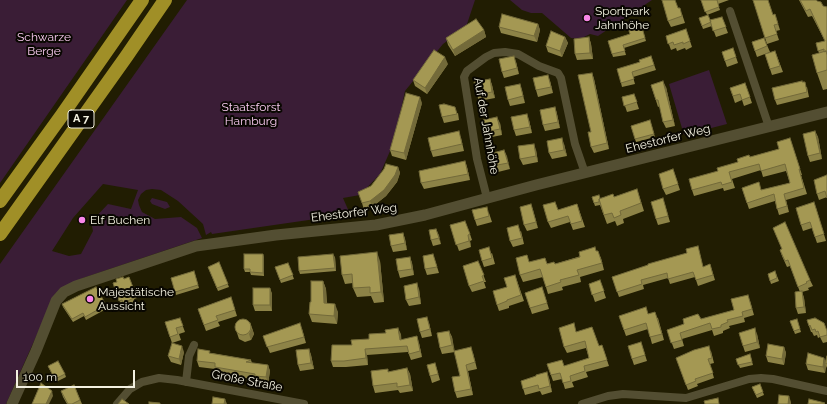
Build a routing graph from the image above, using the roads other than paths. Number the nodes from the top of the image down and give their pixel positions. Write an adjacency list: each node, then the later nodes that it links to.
1 (142, 0): 8 (highway, A 7)
2 (165, 0): 9 (highway, A 7)
3 (730, 11): 5 (street)
4 (827, 112): 5 (main road, Ehestorfer Weg)
5 (769, 127): 6 (main road, Ehestorfer Weg)
6 (585, 173): 7 (main road, Ehestorfer Weg); 7 (street, Auf der Jahnhöhe)
7 (487, 198): 13 (main road, Ehestorfer Weg)
8 (0, 201)
9 (0, 234)
10 (194, 345): 11 (street)
11 (186, 382): 14 (street, Große Straße); 15 (street, Große Straße)
12 (827, 391): 16 (street)
13 (12, 404)
14 (117, 404)
15 (304, 404)
16 (582, 404)

